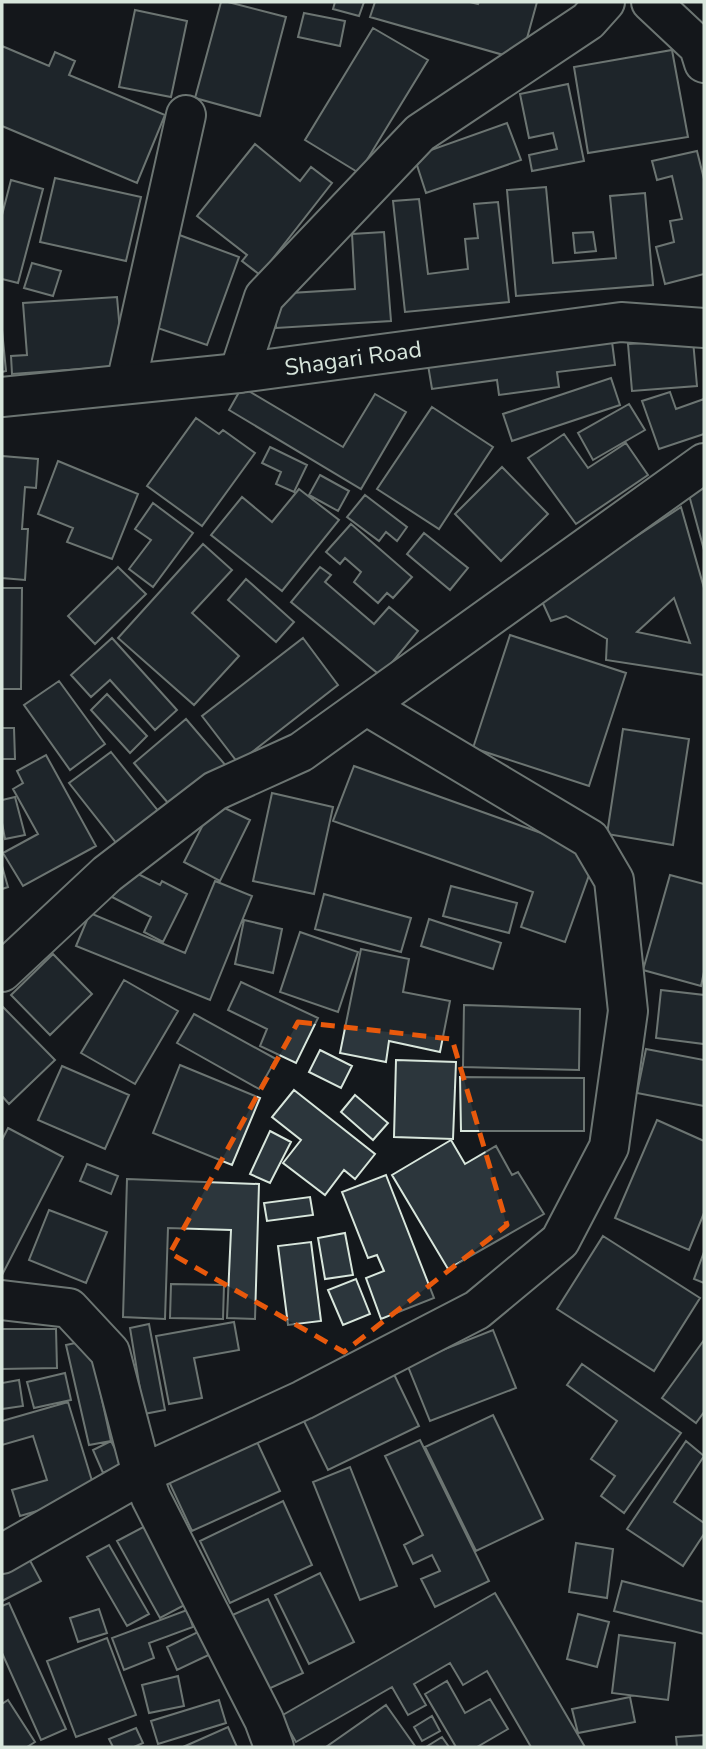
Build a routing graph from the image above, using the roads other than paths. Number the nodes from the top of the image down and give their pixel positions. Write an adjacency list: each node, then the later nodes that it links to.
1 (605, 2): 6 (street)
2 (651, 2): 3 (street)
3 (703, 52)
4 (186, 115): 7 (street)
5 (704, 328): 6 (street, Shagari Road)
6 (239, 373): 7 (street, Shagari Road)
7 (126, 384): 8 (street, Shagari Road)
8 (2, 397)
9 (704, 463): 10 (street)
10 (366, 706): 11 (street); 13 (street)
11 (2, 972)
12 (2, 1300): 13 (street)
13 (142, 1474): 14 (street); 15 (street)
14 (2, 1554)
15 (274, 1747)

